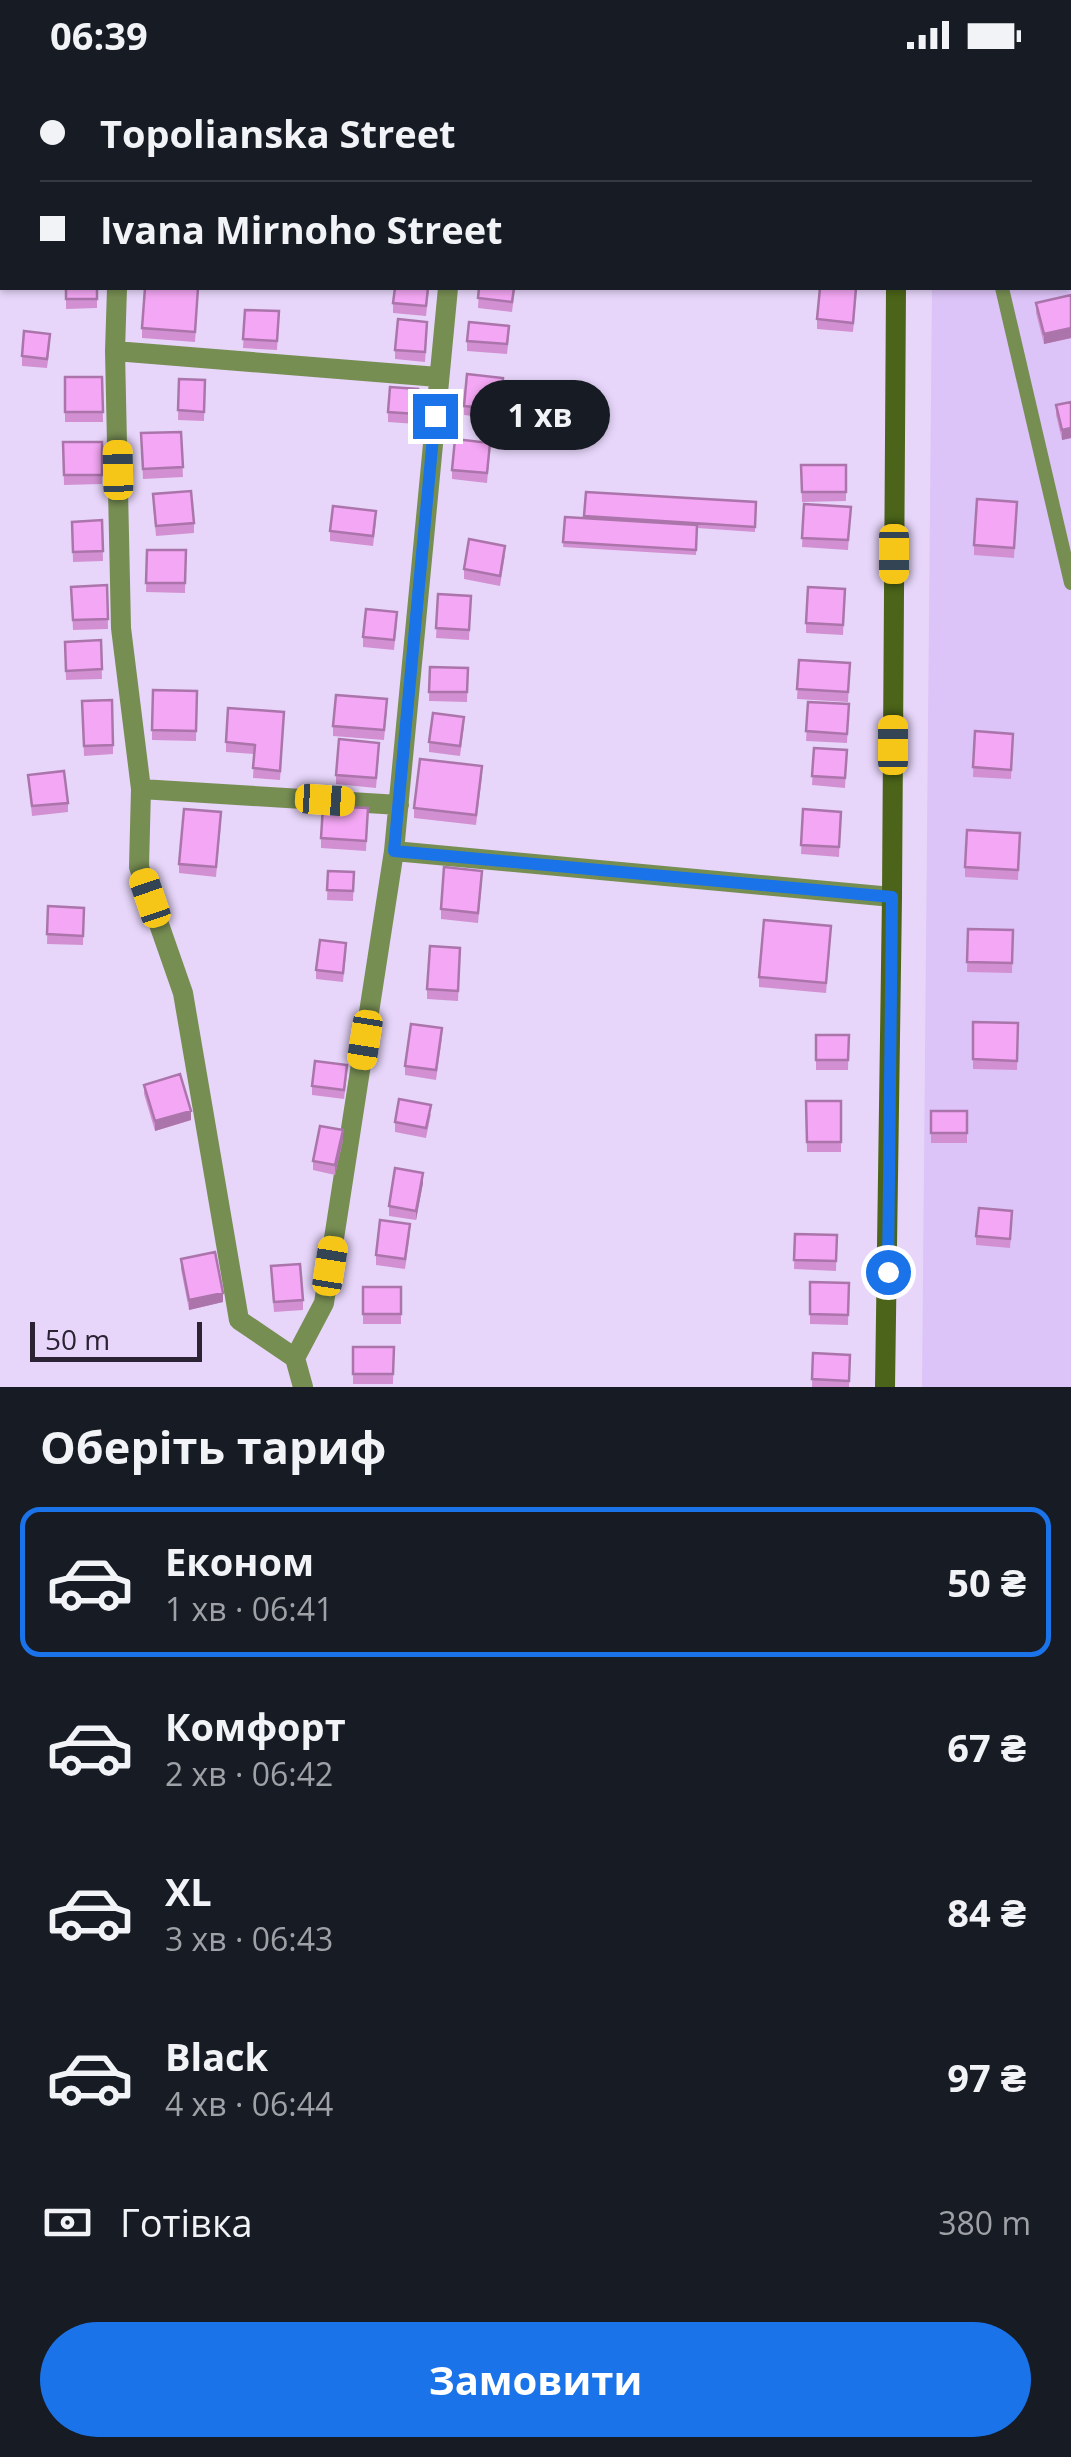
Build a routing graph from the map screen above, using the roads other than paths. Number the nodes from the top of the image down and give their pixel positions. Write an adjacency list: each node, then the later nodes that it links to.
1 (118, 290): 5 (street)
2 (448, 290): 6 (street)
3 (896, 290): 11 (street)
4 (1002, 290): 7 (lane)
5 (115, 350): 6 (street); 8 (street)
6 (438, 376): 9 (street)
7 (1071, 583)
8 (141, 789): 9 (street); 12 (street)
9 (399, 805): 10 (street)
10 (394, 851): 11 (street); 12 (street)
11 (892, 897): 14 (street)
12 (294, 1358): 13 (street)
13 (303, 1387)
14 (885, 1387)

